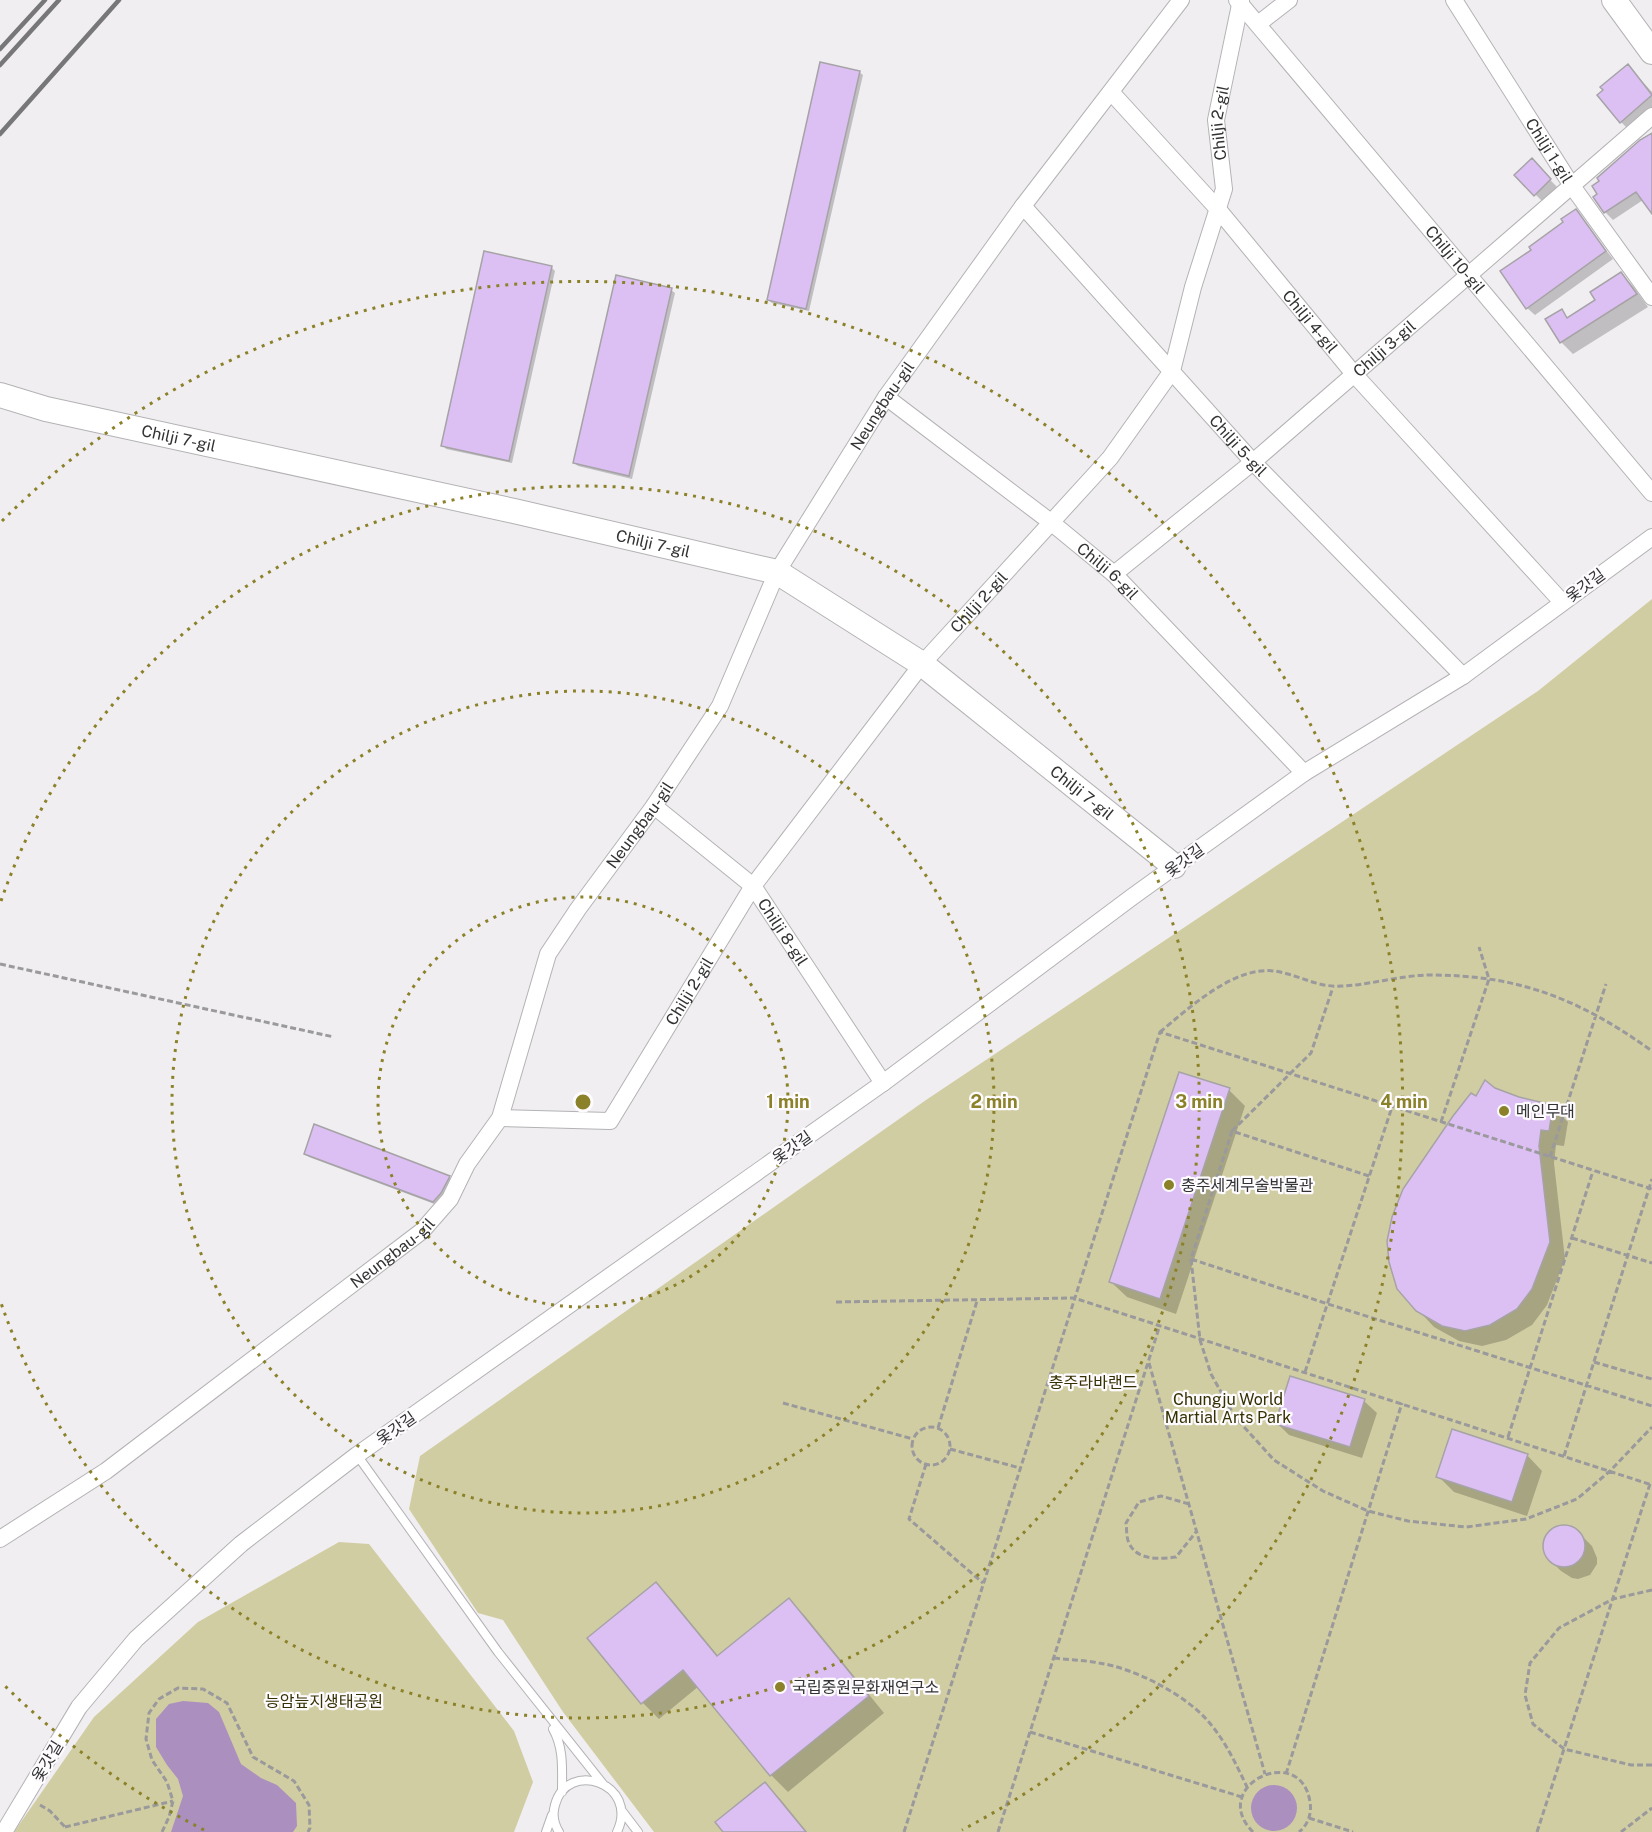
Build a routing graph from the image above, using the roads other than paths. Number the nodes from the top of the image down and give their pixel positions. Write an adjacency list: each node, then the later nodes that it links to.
1 (1180, 0): 8 (street, Neungbau-gil)
2 (1289, 0): 6 (street)
3 (1455, 0): 10 (street, Chilji 1-gil)
4 (1614, 0): 7 (street)
5 (1240, 1): 6 (street, Chilji 2-gil); 12 (street, Chilji 2-gil)
6 (1258, 24): 13 (street, Chilji 10-gil)
7 (1652, 52)
8 (1111, 92): 11 (street, Neungbau-gil); 12 (street, Chilji 4-gil)
9 (1652, 116): 10 (street, Chilji 3-gil)
10 (1572, 186): 13 (street, Chilji 3-gil); 14 (street, Chilji 1-gil)
11 (1023, 206): 15 (street, Chilji 5-gil); 18 (street, Neungbau-gil)
12 (1217, 208): 15 (street, Chilji 2-gil); 16 (street, Chilji 4-gil)
13 (1468, 274): 16 (street, Chilji 3-gil); 22 (street, Chilji 10-gil)
14 (1652, 297)
15 (1172, 371): 21 (street, Chilji 5-gil); 23 (street, Chilji 2-gil)
16 (1354, 374): 21 (street, Chilji 3-gil); 27 (street, Chilji 4-gil)
17 (0, 395): 20 (street, Chilji 7-gil)
18 (886, 397): 23 (street, Chilji 6-gil); 25 (street, Neungbau-gil)
19 (0, 405): 20 (street, Chilji 7-gil)
20 (46, 409): 25 (street, Chilji 7-gil)
21 (1254, 462): 26 (street, Chilji 3-gil); 29 (street, Chilji 5-gil)
22 (1652, 493)
23 (1052, 523): 26 (street, Chilji 6-gil); 28 (street, Chilji 2-gil)
24 (1652, 537): 27 (street, 옻갓길)
25 (777, 572): 28 (street, Chilji 7-gil); 31 (street, Neungbau-gil)
26 (1114, 574): 30 (street, Chilji 6-gil)
27 (1562, 602): 29 (street, 옻갓길)
28 (922, 664): 32 (street, Chilji 7-gil); 33 (street, Chilji 2-gil)
29 (1463, 676): 30 (street, 옻갓길)
30 (1304, 773): 32 (street, 옻갓길)
31 (654, 806): 33 (street, Chilji 8-gil); 35 (street, Neungbau-gil)
32 (1174, 866): 34 (street, 옻갓길)
33 (753, 886): 34 (street, Chilji 8-gil); 35 (street, Chilji 2-gil)
34 (883, 1083): 36 (street, 옻갓길)
35 (500, 1118): 37 (street, Neungbau-gil)
36 (357, 1455): 38 (lane); 43 (street, 옻갓길)
37 (0, 1539)
38 (539, 1705): 39 (lane); 40 (lane)
39 (603, 1784): 40 (lane); 42 (lane)
40 (562, 1792): 41 (lane)
41 (554, 1812): 44 (lane); 45 (lane)
42 (622, 1812): 46 (lane); 47 (lane)
43 (4, 1832)
44 (546, 1832)
45 (559, 1832)
46 (616, 1832)
47 (638, 1832)

